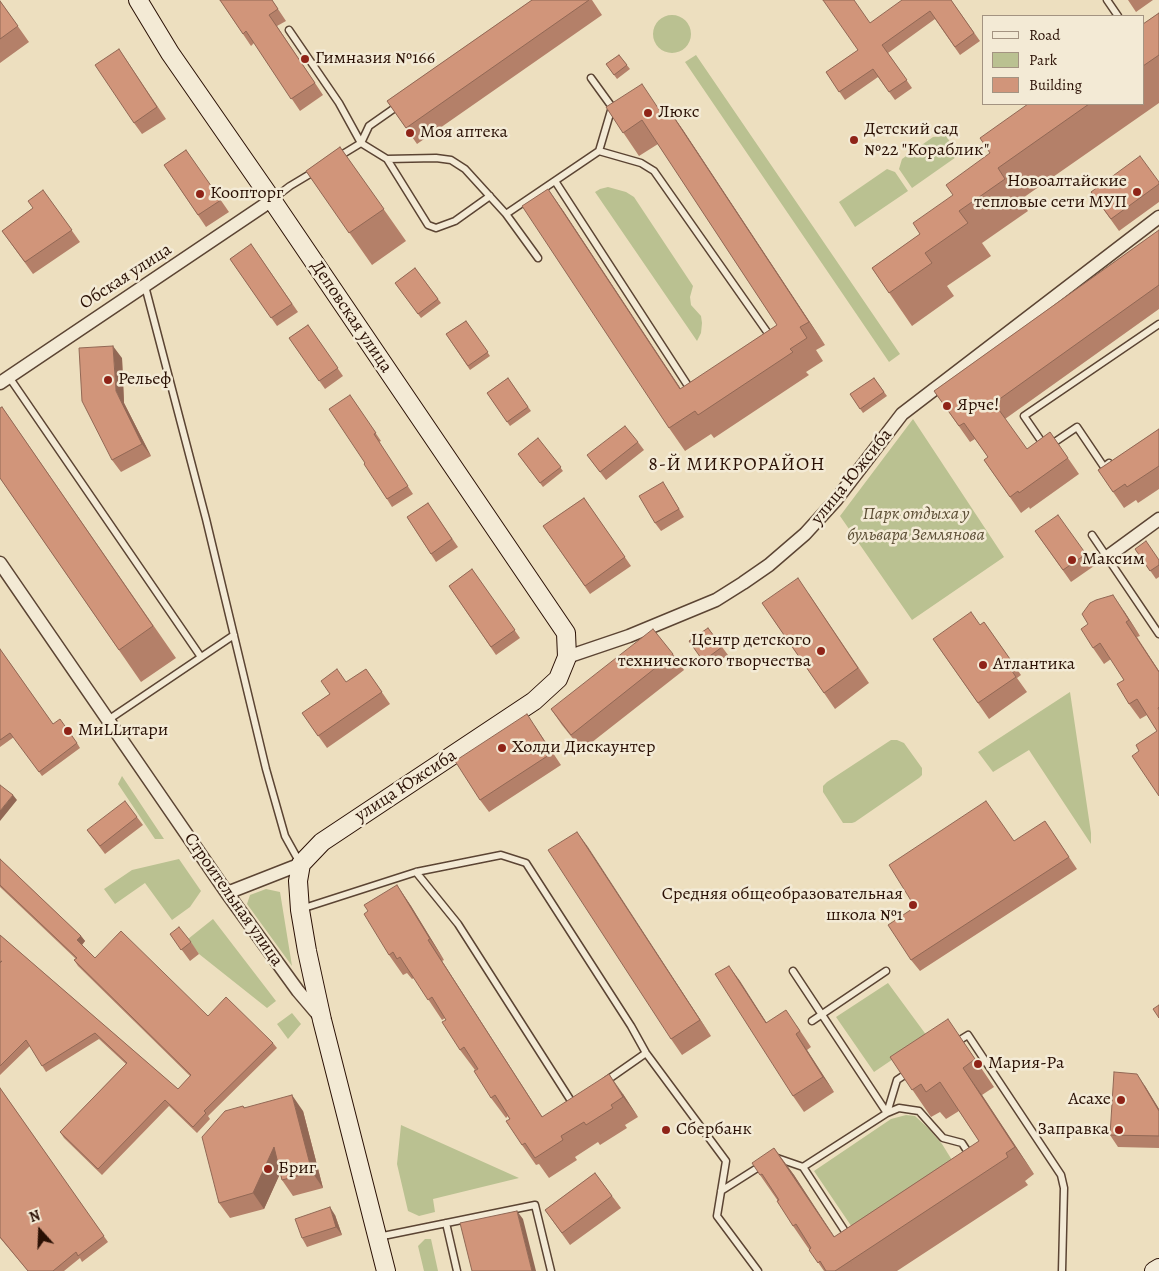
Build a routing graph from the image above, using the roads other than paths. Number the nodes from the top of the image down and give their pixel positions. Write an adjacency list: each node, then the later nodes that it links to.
1 (138, 0): 14 (street, Деповская улица)
2 (1107, 0): 3 (lane)
3 (1117, 15)
4 (289, 30): 7 (lane)
5 (591, 78): 8 (lane)
6 (409, 98): 7 (lane)
7 (361, 143): 9 (lane); 10 (lane)
8 (599, 151): 12 (lane); 20 (lane)
9 (387, 160): 13 (lane); 13 (lane)
10 (330, 162)
11 (322, 167): 14 (lane)
12 (555, 181): 15 (lane); 22 (lane)
13 (490, 196): 15 (lane)
14 (272, 200): 18 (street, Обская улица); 28 (street, Деповская улица)
15 (506, 214): 17 (lane)
16 (1159, 217): 32 (street, улица Южсиба)
17 (538, 258)
18 (145, 286): 21 (street, Обская улица); 30 (lane)
19 (1159, 324): 23 (lane)
20 (778, 347)
21 (4, 380): 31 (lane)
22 (698, 401)
23 (1112, 461)
24 (1159, 519): 26 (street)
25 (1092, 536): 26 (lane)
26 (1106, 557): 29 (lane)
27 (0, 563): 33 (street, Строительная улица)
28 (566, 633): 32 (street, улица Южсиба)
29 (1159, 634)
30 (234, 635): 31 (lane); 34 (lane)
31 (201, 657): 33 (lane)
32 (567, 657): 34 (street, улица Южсиба)
33 (108, 720): 36 (street, Строительная улица)
34 (301, 864): 36 (street, улица Южсиба); 37 (street)
35 (416, 872): 37 (lane); 44 (lane); 47 (lane)
36 (227, 893): 41 (street, Строительная улица)
37 (300, 910): 41 (street)
38 (793, 971): 40 (lane)
39 (886, 971): 40 (lane)
40 (821, 1015): 42 (lane); 48 (lane)
41 (322, 1020): 53 (street, Строительная улица)
42 (812, 1021)
43 (952, 1045): 60 (lane)
44 (646, 1053): 46 (lane); 51 (lane)
45 (913, 1070): 48 (lane)
46 (597, 1087)
47 (581, 1099)
48 (887, 1113): 49 (lane); 50 (lane)
49 (975, 1164)
50 (803, 1167): 51 (lane); 54 (lane)
51 (721, 1191): 59 (lane)
52 (446, 1223): 53 (lane); 57 (lane); 58 (lane)
53 (378, 1237): 56 (street, Строительная улица)
54 (851, 1241)
55 (1159, 1268): 61 (street)
56 (386, 1271)
57 (457, 1271)
58 (551, 1271)
59 (758, 1271)
60 (1062, 1271)
61 (1154, 1271)

